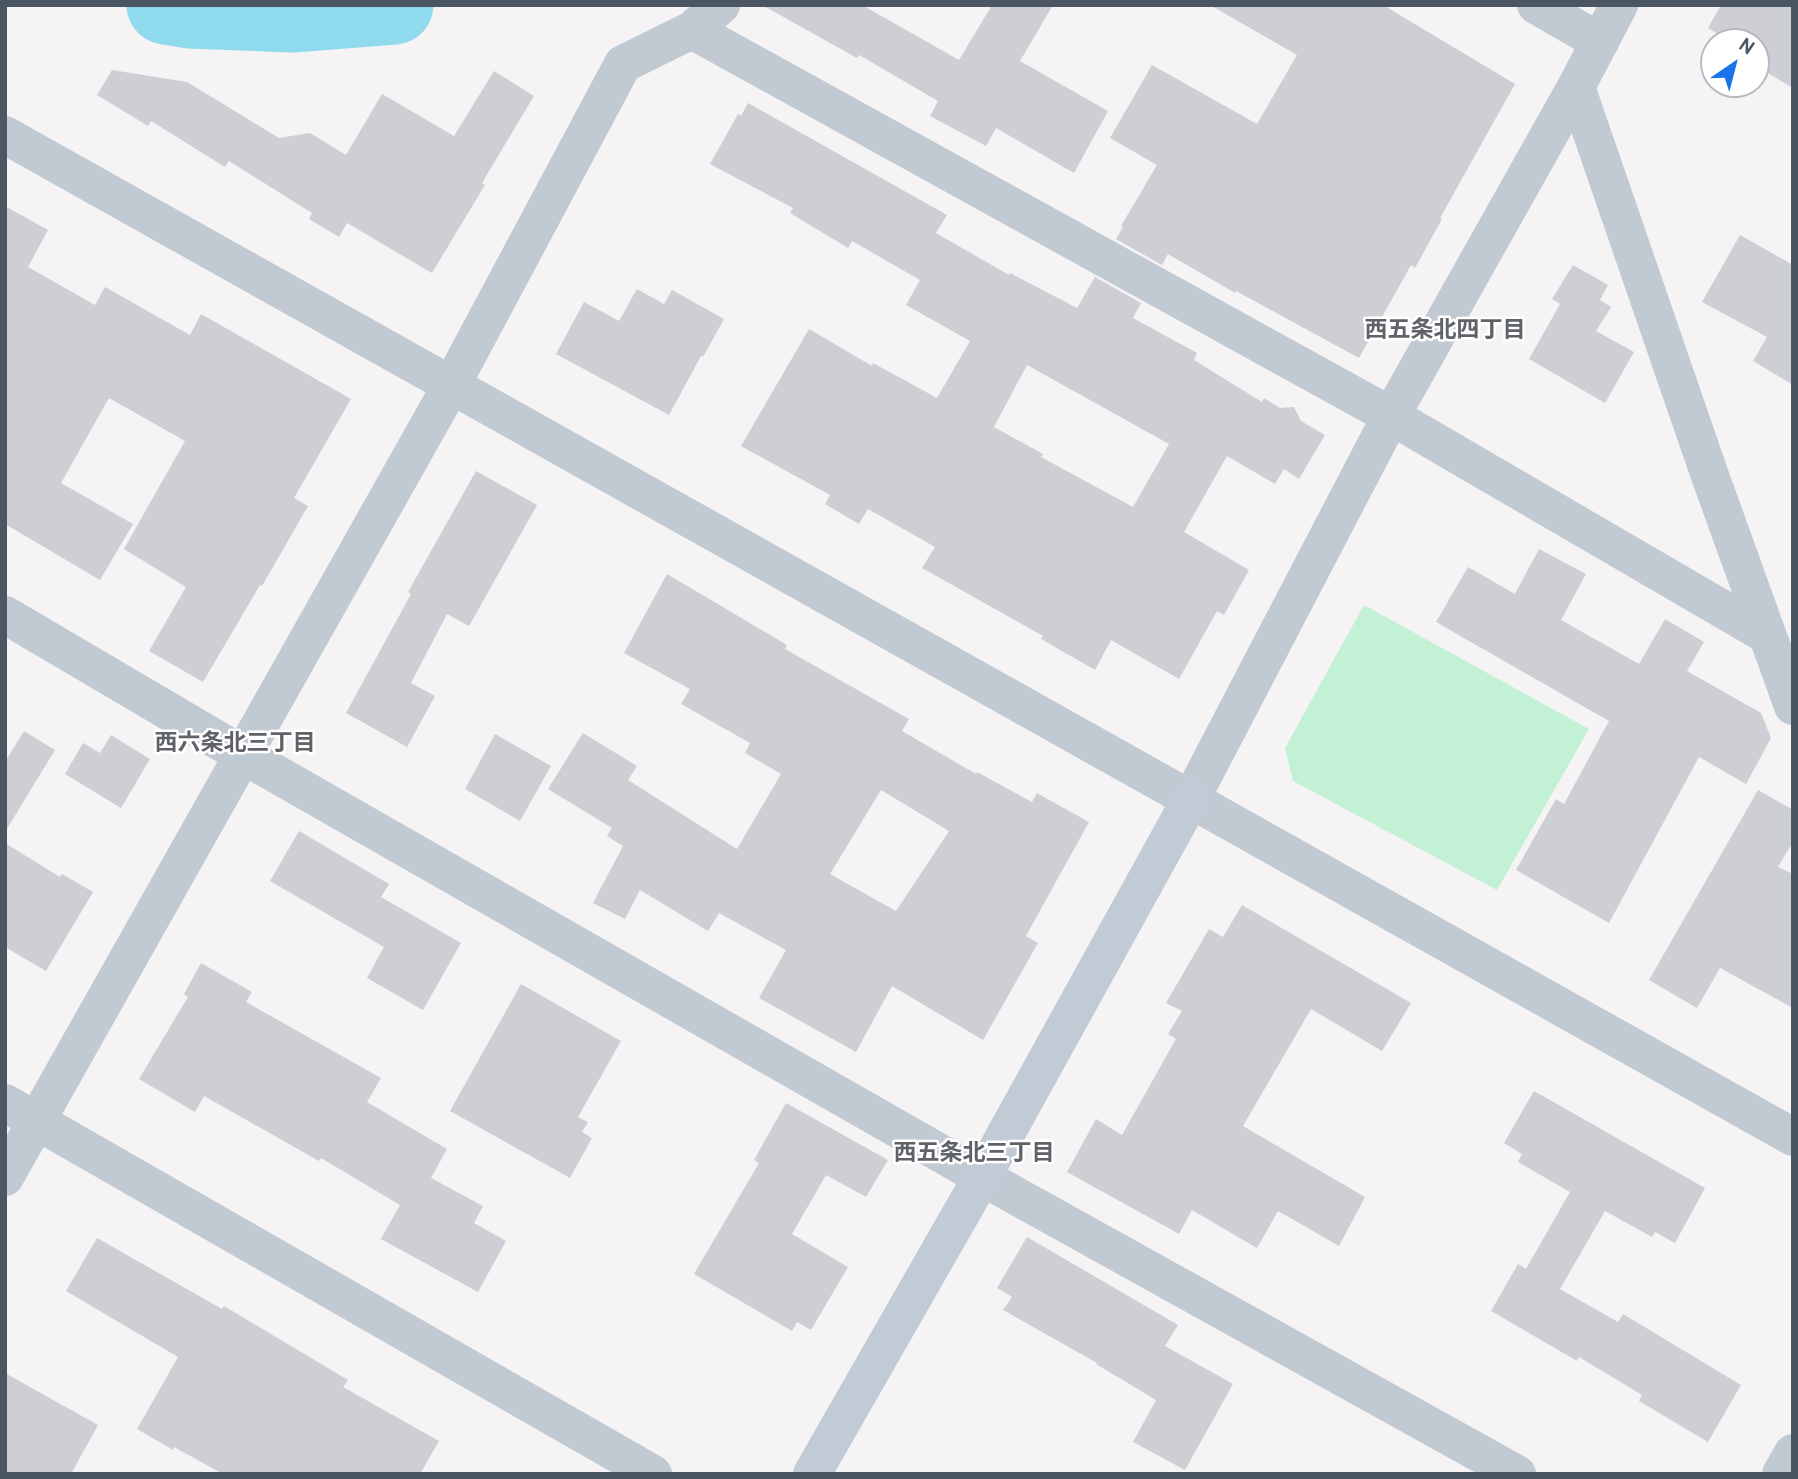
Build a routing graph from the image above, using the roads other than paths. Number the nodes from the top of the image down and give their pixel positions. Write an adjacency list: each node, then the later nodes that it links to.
1 (721, 5): 4 (street)
2 (1536, 5): 5 (street)
3 (1619, 5): 5 (street)
4 (692, 30): 8 (street); 9 (street)
5 (1600, 42): 6 (street)
6 (1577, 87): 9 (street); 11 (street)
7 (5, 135): 8 (street)
8 (452, 384): 13 (street); 14 (street)
9 (1391, 416): 11 (street); 14 (street)
10 (5, 615): 13 (street)
11 (1767, 635): 12 (street)
12 (1793, 706)
13 (243, 755): 15 (street); 18 (street)
14 (1191, 799): 16 (street); 18 (street)
15 (21, 1112): 17 (street); 20 (street)
16 (1793, 1137)
17 (5, 1177)
18 (982, 1177): 21 (street); 22 (street)
19 (1793, 1453): 23 (street)
20 (653, 1474)
21 (812, 1474)
22 (1517, 1474)
23 (1781, 1474)

